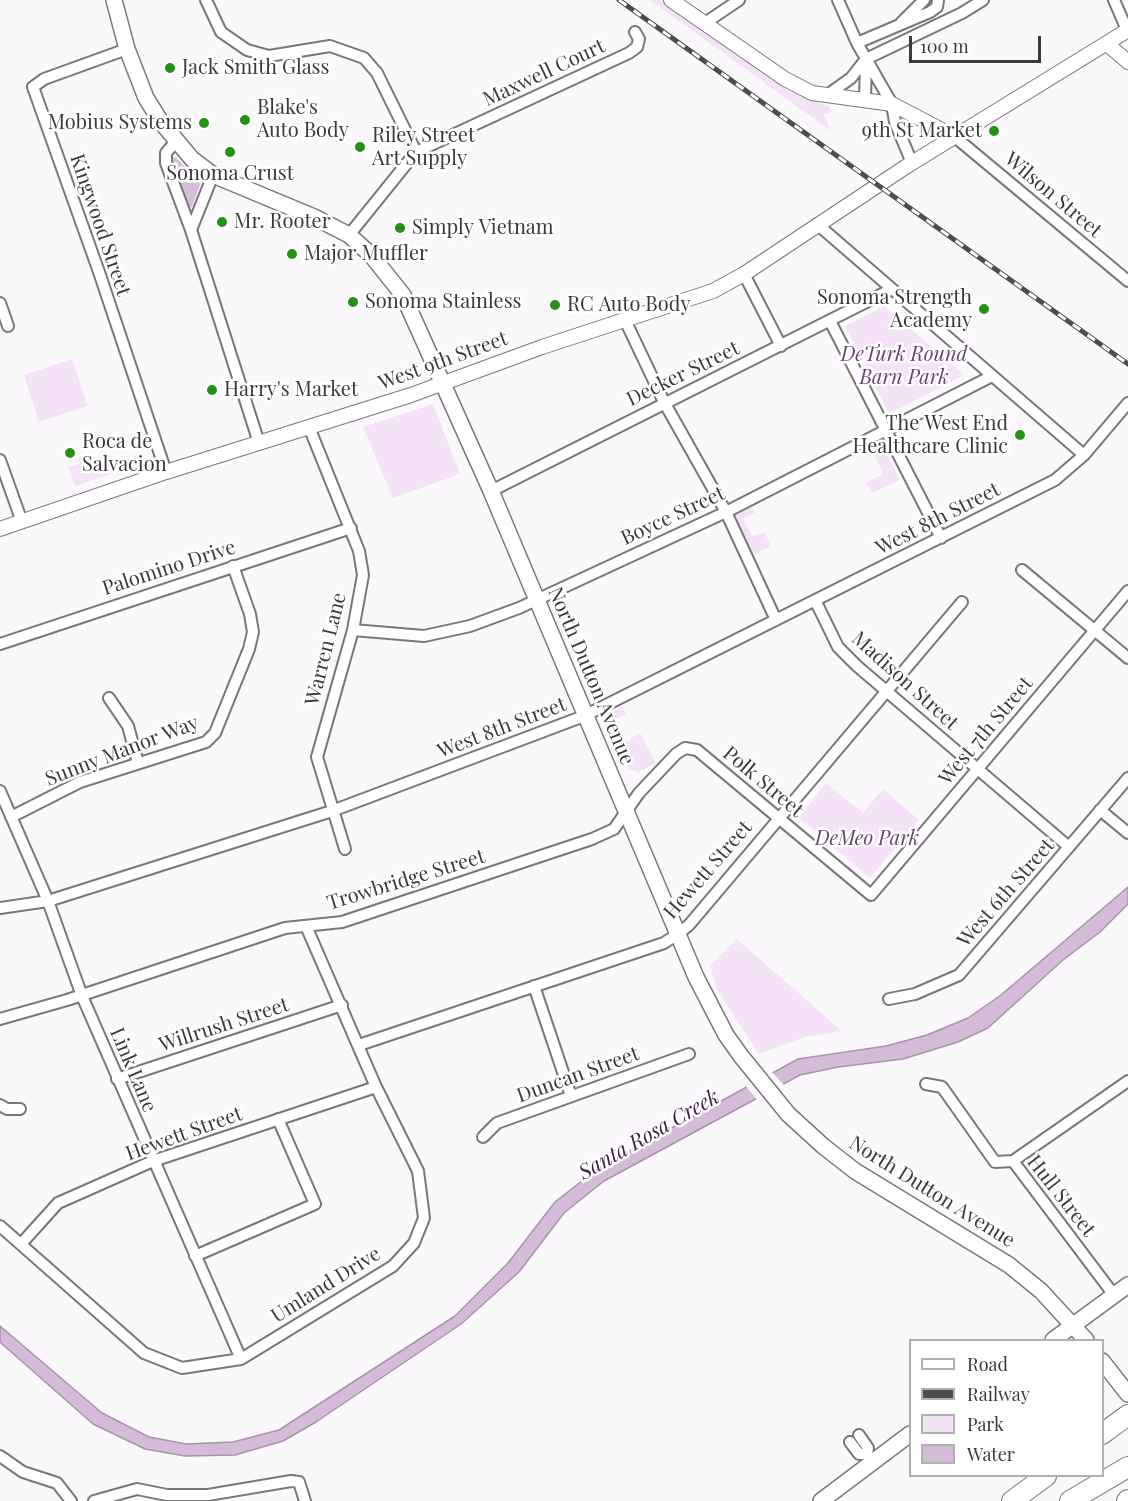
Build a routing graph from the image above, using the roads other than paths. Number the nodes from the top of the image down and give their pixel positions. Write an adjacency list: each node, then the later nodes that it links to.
1 (114, 0): 16 (main road, North Dutton Avenue)
2 (206, 0): 24 (street)
3 (671, 0): 10 (street)
4 (739, 0): 10 (street)
5 (838, 0): 14 (street)
6 (924, 0): 11 (street)
7 (938, 0): 11 (street)
8 (983, 0): 17 (street)
9 (1114, 0): 12 (street)
10 (705, 23): 19 (street)
11 (900, 23): 14 (street)
12 (1127, 30): 15 (street, West 9th Street)
13 (635, 32): 24 (street, Maxwell Court)
14 (857, 43): 17 (street)
15 (1107, 44): 18 (street); 22 (street, West 9th Street)
16 (127, 49): 23 (main road, North Dutton Avenue); 47 (street, Kingwood Street)
17 (866, 58): 19 (street); 20 (street); 21 (street)
18 (1128, 62)
19 (826, 96): 20 (street)
20 (864, 100): 21 (street)
21 (892, 104): 22 (street); 25 (street)
22 (955, 137): 25 (street, West 9th Street); 31 (street, Wilson Street)
23 (176, 141): 26 (main road, North Dutton Avenue); 28 (street)
24 (416, 152): 29 (street, Maxwell Court)
25 (912, 163): 27 (street, West 9th Street)
26 (213, 175): 28 (street); 29 (main road, North Dutton Avenue)
27 (817, 224): 30 (street, West 9th Street); 32 (street)
28 (191, 230): 44 (street)
29 (349, 235): 39 (main road, North Dutton Avenue)
30 (744, 274): 34 (street, West 9th Street); 37 (street)
31 (1128, 281)
32 (890, 290): 35 (street, Decker Street); 38 (street)
33 (0, 303): 36 (street)
34 (625, 320): 39 (street, West 9th Street); 40 (street)
35 (830, 321): 37 (street, Decker Street); 43 (street)
36 (9, 326)
37 (781, 346): 40 (street, Decker Street)
38 (992, 376): 43 (street, Boyce Street); 45 (street)
39 (443, 384): 42 (street, West 9th Street); 48 (main road, North Dutton Avenue)
40 (664, 402): 48 (street, Decker Street); 49 (street)
41 (1128, 403): 45 (street, West 8th Street)
42 (309, 427): 44 (street, West 9th Street); 51 (street, Warren Lane)
43 (886, 430): 49 (street, Boyce Street); 53 (street)
44 (260, 443): 47 (street, West 9th Street)
45 (1084, 455): 53 (street, West 8th Street)
46 (0, 460): 50 (street)
47 (166, 472): 50 (street, West 9th Street)
48 (491, 491): 58 (main road, North Dutton Avenue)
49 (726, 512): 58 (street, Boyce Street); 60 (street)
50 (22, 522): 52 (street, West 9th Street)
51 (351, 528): 54 (street, Palomino Drive); 61 (street, Warren Lane)
52 (0, 530)
53 (941, 538): 57 (street, West 8th Street)
54 (232, 566): 63 (street, Palomino Drive); 69 (street, Sunny Manor Way)
55 (1022, 570): 62 (street)
56 (1128, 591): 62 (street, West 7th Street)
57 (815, 600): 60 (street, West 8th Street); 65 (street, Madison Street)
58 (536, 601): 61 (street, Boyce Street); 67 (main road, North Dutton Avenue)
59 (962, 602): 65 (street, Hewett Street)
60 (776, 620): 67 (street, West 8th Street)
61 (353, 630): 73 (street, Warren Lane)
62 (1095, 630): 64 (street); 70 (street, West 7th Street)
63 (0, 644)
64 (1128, 658)
65 (885, 691): 70 (street, Madison Street); 77 (street, Hewett Street)
66 (108, 698): 69 (street)
67 (584, 716): 73 (street, West 8th Street); 75 (main road, North Dutton Avenue)
68 (685, 748): 75 (street, Trowbridge Street); 77 (street, Polk Street)
69 (138, 763): 76 (street, Sunny Manor Way)
70 (977, 770): 79 (street, Madison Street); 81 (street, West 7th Street)
71 (1128, 778): 74 (street, West 6th Street)
72 (0, 791): 76 (street, Link Lane)
73 (332, 810): 80 (street, Warren Lane); 82 (street, West 8th Street)
74 (1100, 810): 78 (street); 79 (street, West 6th Street)
75 (627, 812): 84 (street, Trowbridge Street); 85 (main road, North Dutton Avenue)
76 (11, 817): 82 (street, Link Lane)
77 (777, 818): 81 (street, Polk Street); 85 (street, Hewett Street)
78 (1128, 833)
79 (1070, 846): 88 (street, West 6th Street)
80 (345, 849)
81 (871, 895)
82 (48, 900): 83 (street, West 8th Street); 87 (street, Link Lane)
83 (0, 908)
84 (306, 926): 87 (street, Trowbridge Street); 89 (street, Umland Drive)
85 (679, 933): 86 (street, Hewett Street); 109 (main road, North Dutton Avenue)
86 (534, 986): 91 (street, Hewett Street); 97 (street)
87 (82, 996): 90 (street, Trowbridge Street); 93 (street, Link Lane)
88 (889, 999)
89 (342, 1005): 91 (street, Umland Drive); 93 (street, Willrush Street)
90 (0, 1019)
91 (359, 1045): 96 (street, Umland Drive)
92 (689, 1054): 97 (street, Duncan Street)
93 (117, 1079): 102 (street, Link Lane)
94 (1128, 1081): 103 (street)
95 (926, 1084): 103 (street, Hull Street)
96 (376, 1087): 100 (street, Hewett Street); 112 (street, Umland Drive)
97 (571, 1096): 101 (street, Duncan Street)
98 (0, 1105): 99 (street)
99 (20, 1109)
100 (278, 1119): 102 (street, Hewett Street); 106 (street)
101 (483, 1137)
102 (153, 1161): 105 (street, Hewett Street); 106 (street, Link Lane)
103 (1013, 1161): 108 (street, Hull Street)
104 (0, 1226): 105 (street, Umland Drive)
105 (21, 1244): 112 (street, Umland Drive)
106 (195, 1256): 112 (street, Link Lane)
107 (1128, 1285): 108 (main road)
108 (1114, 1295): 109 (main road)
109 (1074, 1325): 110 (main road); 111 (main road, North Dutton Avenue)
110 (1056, 1339)
111 (1084, 1339)
112 (241, 1359)
113 (1104, 1364): 114 (main road)
114 (1128, 1394)
115 (1128, 1415): 116 (highway)
116 (1104, 1433)
117 (909, 1435): 120 (main road)
118 (855, 1438): 120 (street)
119 (0, 1456): 123 (street)
120 (870, 1458): 126 (main road)
121 (1128, 1467): 128 (highway)
122 (1045, 1477): 127 (highway)
123 (71, 1501)
124 (94, 1501): 125 (street)
125 (305, 1501)
126 (821, 1501)
127 (1012, 1501)
128 (1070, 1501)

